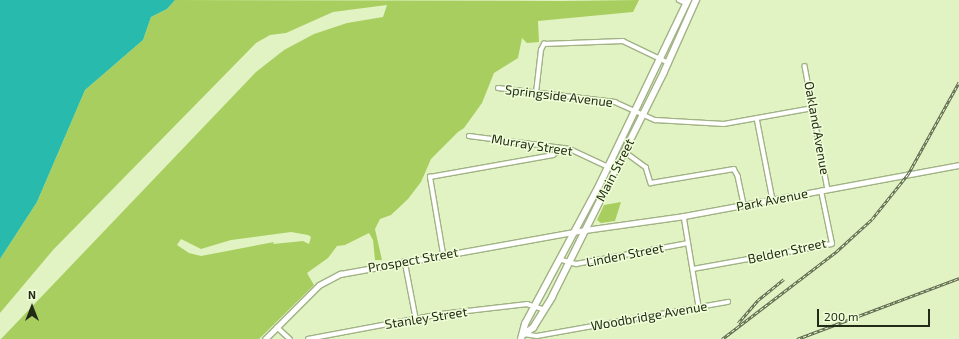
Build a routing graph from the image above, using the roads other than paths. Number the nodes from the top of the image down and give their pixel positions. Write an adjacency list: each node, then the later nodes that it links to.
1 (679, 0): 3 (street)
2 (696, 0): 5 (highway, Main Street)
3 (687, 2): 4 (highway, Main Street)
4 (661, 59): 5 (street); 8 (street); 10 (highway, Main Street)
5 (669, 63): 11 (highway, Main Street)
6 (805, 66): 9 (street, Oakland Avenue)
7 (498, 88): 8 (street, Springside Avenue)
8 (536, 93): 10 (street, Springside Avenue)
9 (813, 108): 12 (street, Springside Avenue); 19 (street, Oakland Avenue)
10 (635, 111): 11 (street, Springside Avenue); 17 (highway, Main Street)
11 (643, 115): 12 (street, Springside Avenue); 15 (highway, Main Street)
12 (757, 118): 21 (street)
13 (469, 136): 14 (street, Murray Street)
14 (563, 148): 17 (street, Murray Street); 27 (street)
15 (625, 152): 18 (highway, Main Street); 22 (street)
16 (959, 165): 19 (street, Park Avenue)
17 (608, 167): 18 (street, Murray Street); 25 (highway, Main Street)
18 (615, 170): 24 (highway, Main Street)
19 (828, 190): 20 (street, Park Avenue)
20 (821, 191): 21 (street, Park Avenue); 31 (street, Belden Street)
21 (773, 200): 22 (street, Park Avenue)
22 (744, 206): 23 (street, Park Avenue)
23 (684, 216): 24 (street, Park Avenue); 26 (street)
24 (585, 230): 25 (main road, Prospect Street); 30 (highway, Main Street)
25 (576, 232): 27 (main road, Prospect Street); 28 (highway, Main Street)
26 (688, 243): 30 (street, Linden Street); 31 (street)
27 (443, 254): 29 (main road, Prospect Street)
28 (562, 260): 30 (street, Linden Street); 33 (highway, Main Street)
29 (405, 261): 36 (street); 37 (main road, Prospect Street)
30 (569, 263): 35 (highway, Main Street)
31 (692, 269): 34 (street)
32 (728, 302): 34 (street, Woodbridge Avenue)
33 (536, 305): 35 (street); 36 (street, Stanley Street); 38 (highway, Main Street)
34 (699, 307): 38 (street, Woodbridge Avenue)
35 (545, 310): 38 (highway, Main Street)
36 (416, 318): 41 (street, Stanley Street)
37 (277, 327): 39 (main road, Prospect Street); 40 (street)
38 (522, 336)
39 (265, 339)
40 (290, 339)
41 (308, 339)

